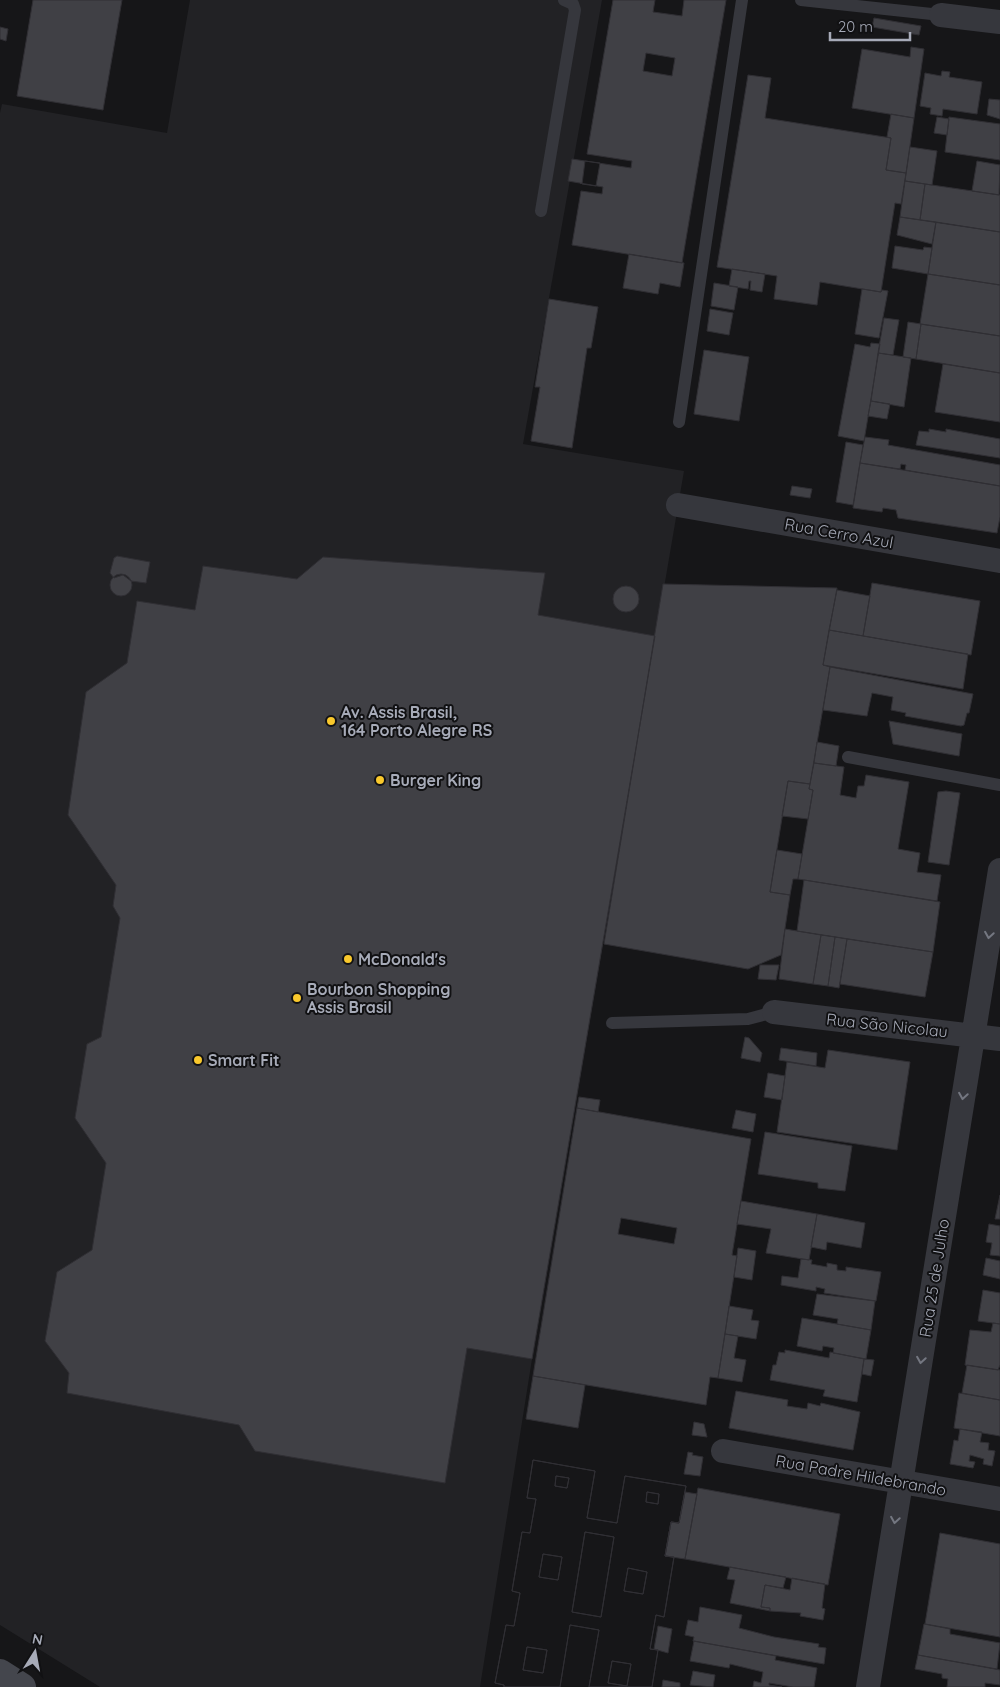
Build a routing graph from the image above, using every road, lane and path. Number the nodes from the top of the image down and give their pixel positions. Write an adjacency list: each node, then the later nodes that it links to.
1 (564, 0): 6 (lane)
2 (742, 0): 7 (lane)
3 (801, 0): 4 (lane)
4 (941, 15): 5 (street)
5 (1000, 22)
6 (541, 211)
7 (679, 422)
8 (678, 505): 9 (street, Rua Cerro Azul)
9 (1000, 561)
10 (848, 757): 11 (lane)
11 (1000, 786)
12 (1000, 870): 15 (street, Rua 25 de Julho, one-way to 15)
13 (774, 1012): 14 (lane); 15 (street, Rua São Nicolau)
14 (612, 1023)
15 (973, 1034): 16 (street, Rua São Nicolau); 18 (street, Rua 25 de Julho, one-way to 18)
16 (1000, 1038)
17 (723, 1451): 18 (street, Rua Padre Hildebrando)
18 (902, 1481): 19 (street, Rua Padre Hildebrando); 22 (street, Rua 25 de Julho, one-way to 22)
19 (1000, 1499)
20 (0, 1673): 21 (main road)
21 (22, 1687)
22 (868, 1687)

